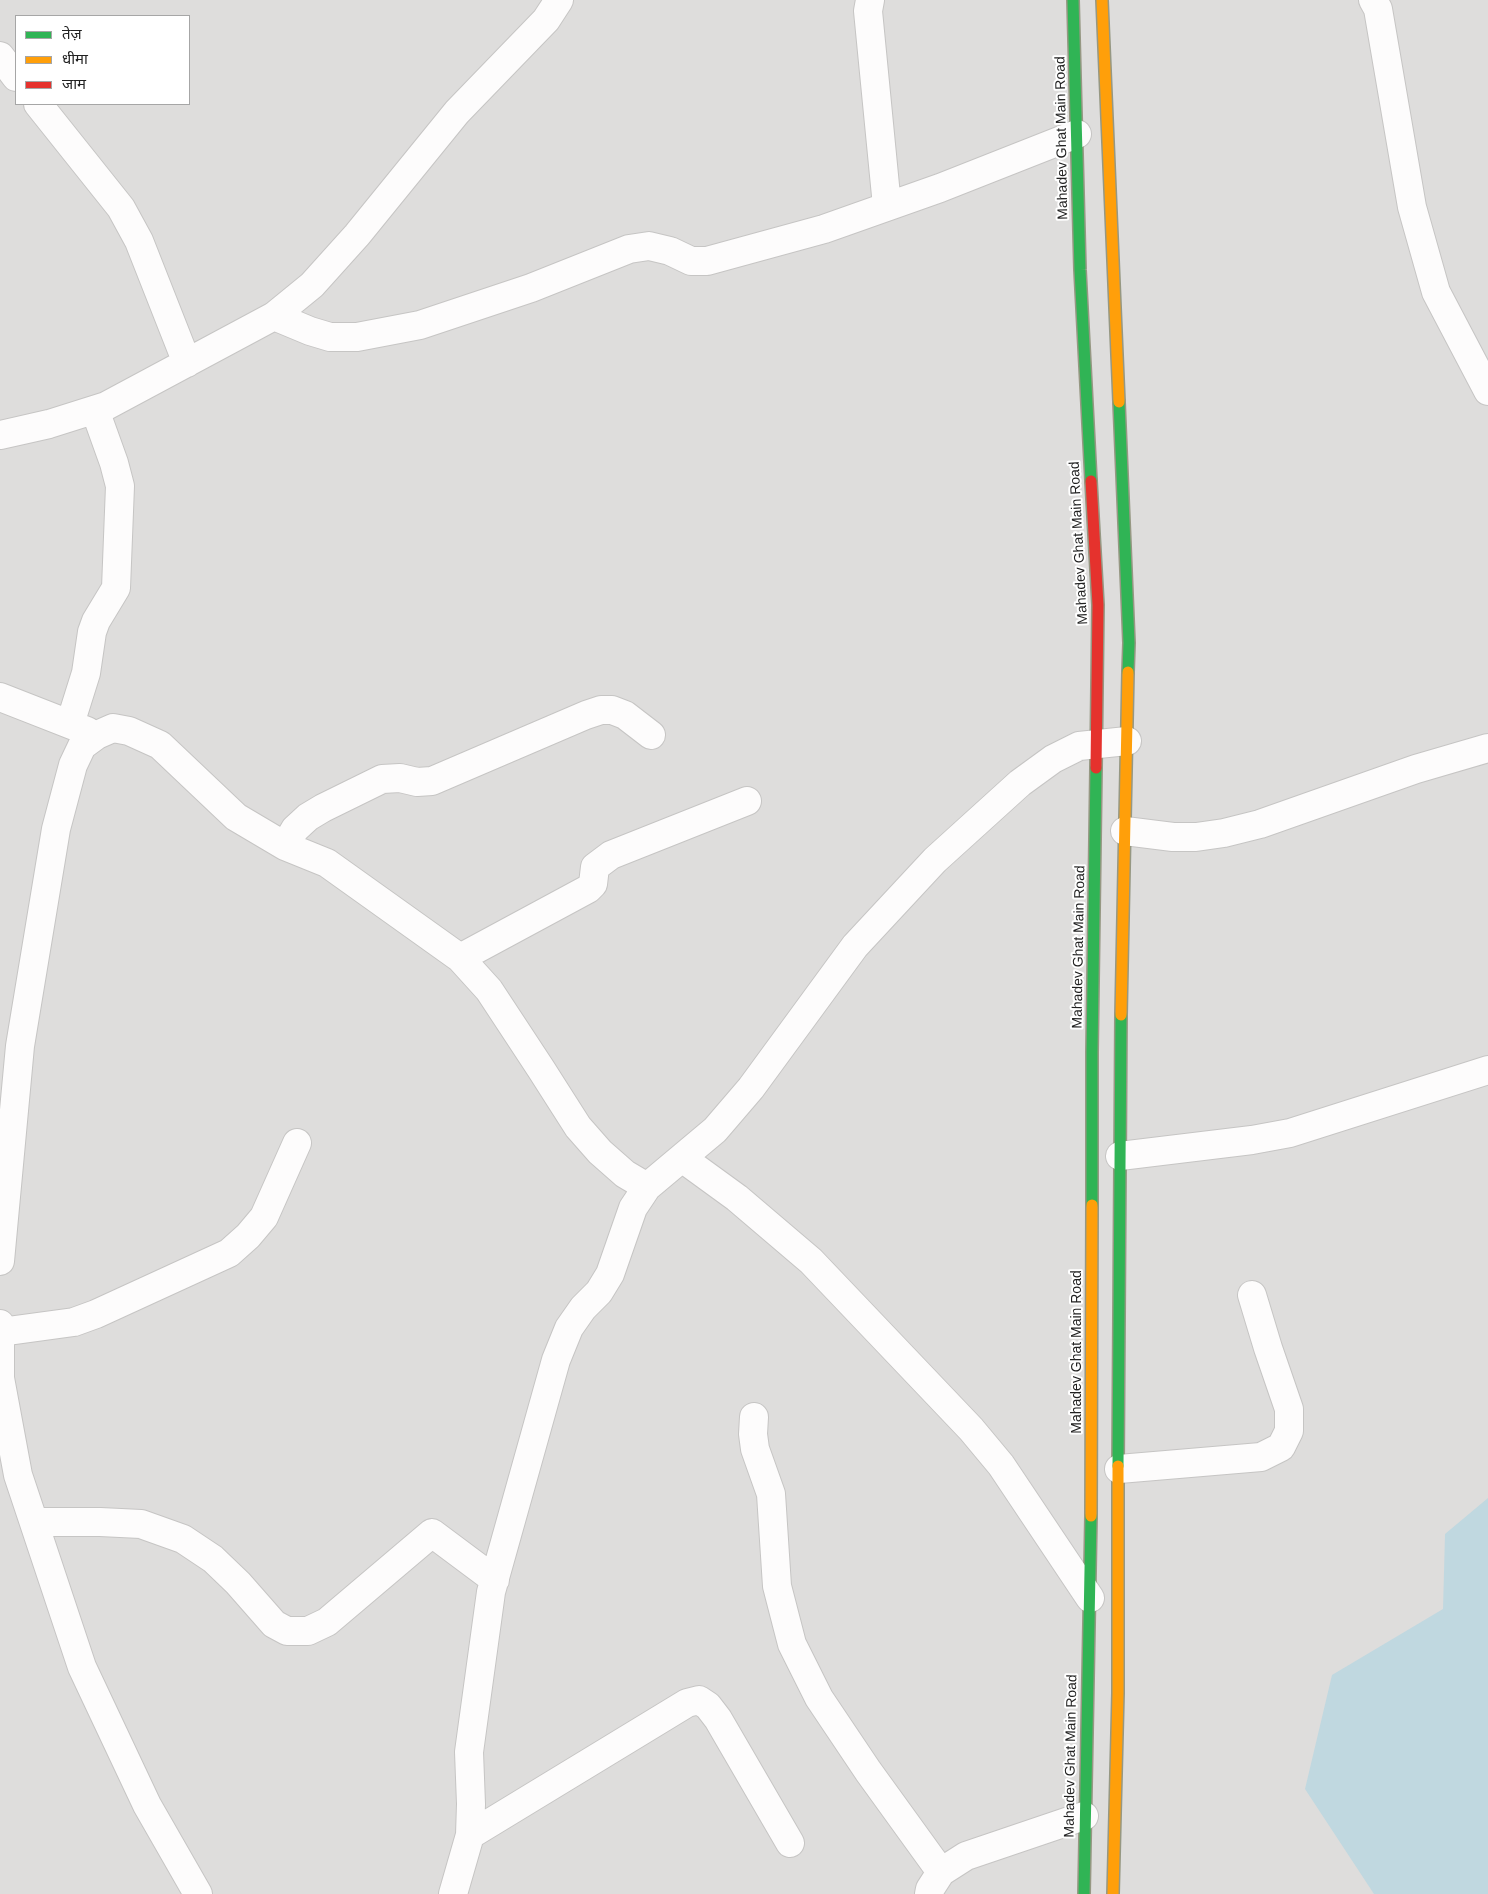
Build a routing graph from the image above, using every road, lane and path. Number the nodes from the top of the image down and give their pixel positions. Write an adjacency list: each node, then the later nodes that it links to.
1 (559, 0): 11 (street)
2 (870, 0): 10 (street)
3 (1073, 0): 9 (street, Mahadev Ghat Main Road)
4 (1102, 0): 20 (street)
5 (1373, 0): 13 (street)
6 (0, 56): 7 (street)
7 (15, 75)
8 (39, 105): 12 (street)
9 (1077, 134): 10 (street); 21 (street, Mahadev Ghat Main Road)
10 (887, 206): 11 (street)
11 (274, 316): 12 (street)
12 (187, 363): 14 (street)
13 (1488, 390)
14 (95, 410): 15 (street); 17 (street)
15 (0, 434)
16 (0, 697): 17 (street)
17 (70, 724): 18 (street)
18 (97, 735): 25 (street); 28 (street)
19 (652, 735): 25 (street)
20 (1127, 742): 21 (street); 24 (street)
21 (1096, 744): 31 (street); 40 (street, Mahadev Ghat Main Road)
22 (1488, 748): 24 (street)
23 (747, 801): 26 (street)
24 (1125, 831): 30 (street)
25 (285, 846): 26 (street)
26 (460, 958): 32 (street)
27 (1488, 1070): 30 (street)
28 (9, 1076): 33 (street)
29 (297, 1143): 35 (street)
30 (1120, 1156): 37 (street)
31 (682, 1158): 32 (street); 40 (street)
32 (647, 1187): 39 (street)
33 (0, 1261)
34 (1252, 1294): 37 (street)
35 (0, 1328): 38 (street)
36 (754, 1417): 44 (street)
37 (1119, 1470): 48 (street)
38 (34, 1522): 39 (street); 45 (street)
39 (495, 1580): 42 (street)
40 (1090, 1598): 41 (street, Mahadev Ghat Main Road)
41 (1084, 1816): 44 (street); 47 (street, Mahadev Ghat Main Road)
42 (470, 1835): 43 (street); 46 (street)
43 (790, 1843)
44 (935, 1883)
45 (198, 1894)
46 (452, 1894)
47 (1084, 1894)
48 (1113, 1894)

